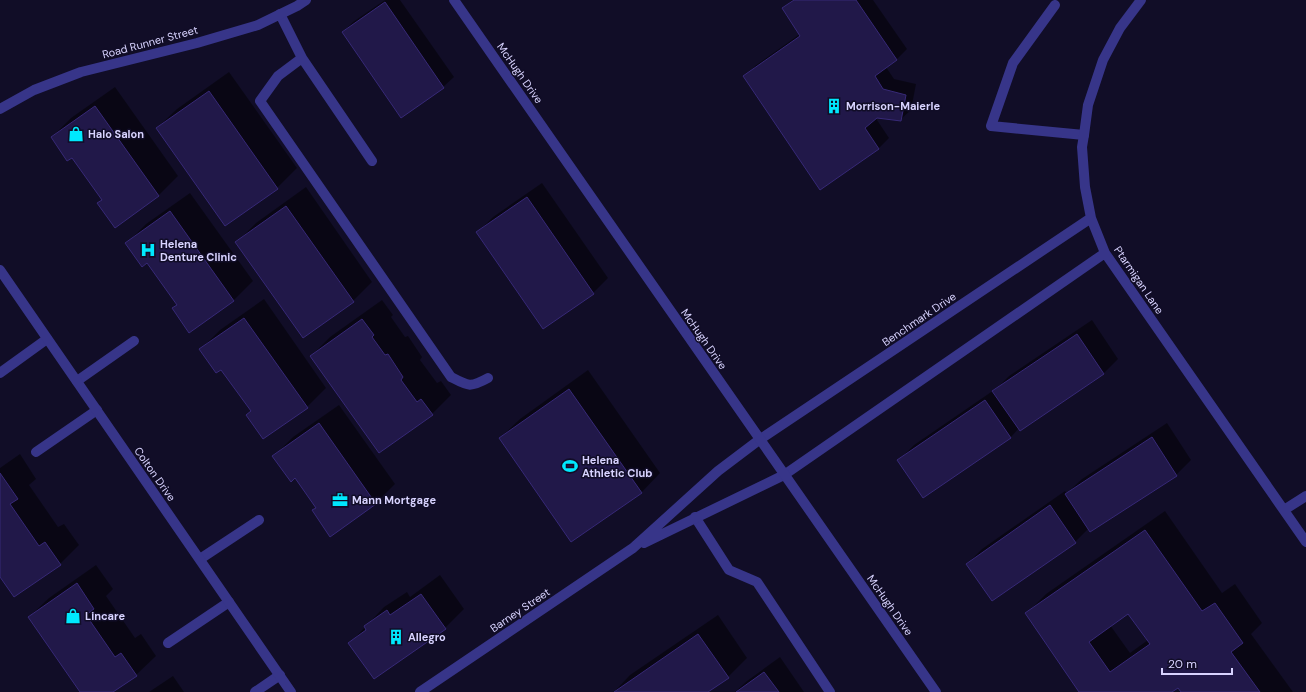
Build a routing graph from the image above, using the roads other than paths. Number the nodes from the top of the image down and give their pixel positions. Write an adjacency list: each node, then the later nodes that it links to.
1 (306, 0): 5 (street, Road Runner Street)
2 (454, 0): 19 (street, McHugh Drive)
3 (1141, 0): 8 (street, Ptarmigan Lane)
4 (1055, 5): 8 (street)
5 (280, 14): 6 (street); 7 (street, Road Runner Street)
6 (302, 58): 9 (street); 16 (street)
7 (0, 109)
8 (1084, 135): 10 (street, Ptarmigan Lane)
9 (372, 161)
10 (1091, 218): 11 (street, Ptarmigan Lane); 19 (street, Benchmark Drive)
11 (1105, 253): 21 (street); 23 (street, Ptarmigan Lane)
12 (0, 270): 13 (street, Colton Drive)
13 (48, 339): 15 (street); 17 (street, Colton Drive)
14 (134, 341): 17 (street)
15 (0, 373)
16 (488, 378)
17 (77, 381): 18 (street, Colton Drive)
18 (97, 410): 20 (street); 28 (street, Colton Drive)
19 (759, 440): 21 (street, McHugh Drive); 27 (street, Benchmark Drive)
20 (36, 452)
21 (784, 475): 24 (street); 36 (street, McHugh Drive)
22 (1306, 496): 23 (street)
23 (1284, 510): 26 (street, Ptarmigan Lane)
24 (695, 517): 27 (street); 35 (street)
25 (259, 520): 28 (street)
26 (1306, 542)
27 (633, 548): 34 (street, Barney Street)
28 (200, 559): 29 (street, Colton Drive)
29 (229, 602): 30 (street); 31 (street, Colton Drive)
30 (168, 643)
31 (280, 675): 32 (street); 33 (street, Colton Drive)
32 (255, 692)
33 (291, 692)
34 (420, 692)
35 (830, 692)
36 (936, 692)

